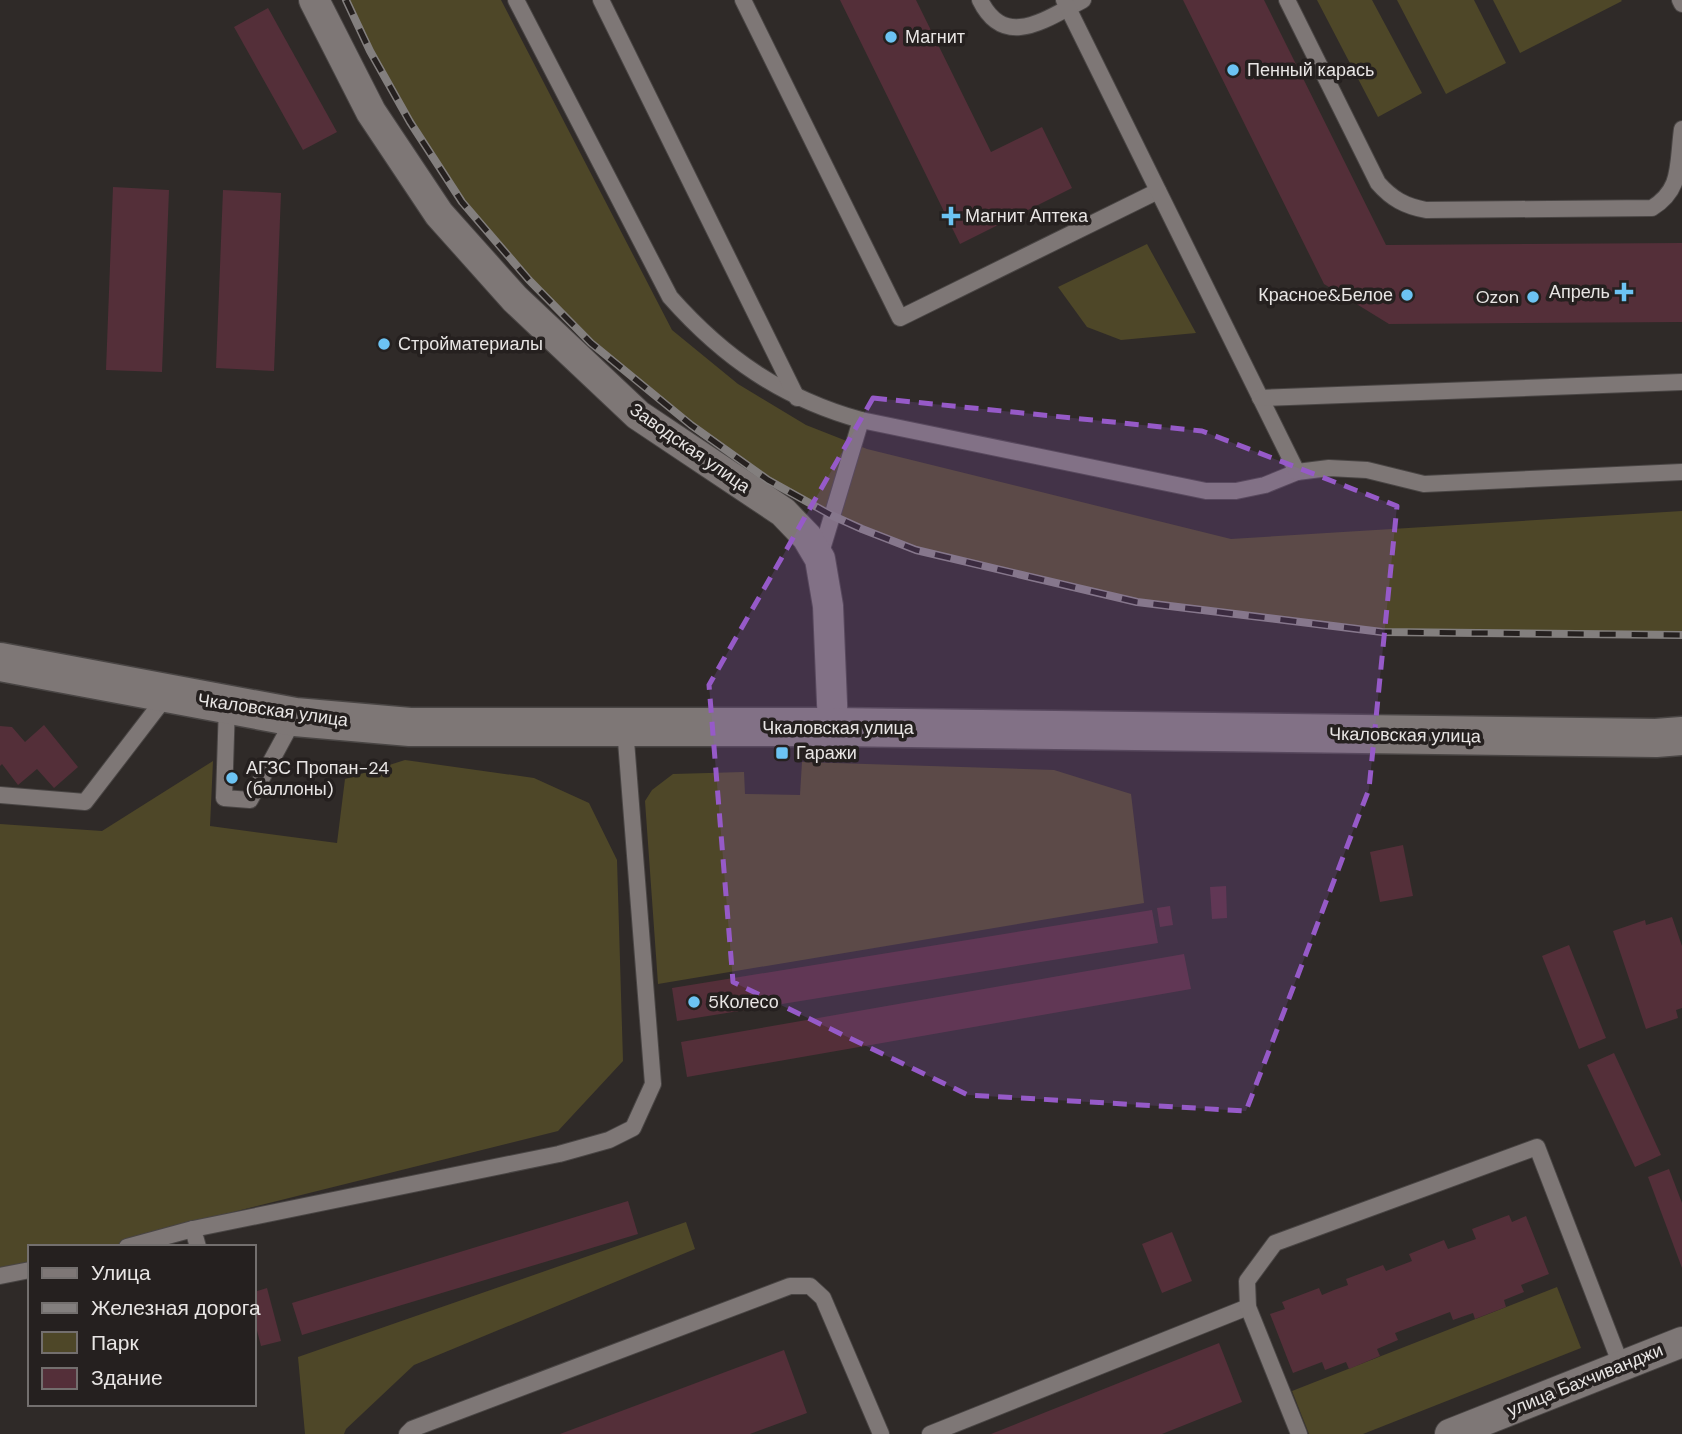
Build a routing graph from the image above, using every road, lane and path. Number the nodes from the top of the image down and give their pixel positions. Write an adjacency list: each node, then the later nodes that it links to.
1 (314, 0): 17 (street, Заводская улица)
2 (516, 0): 13 (lane)
3 (601, 0): 13 (lane)
4 (743, 0): 10 (lane)
5 (980, 0): 8 (lane)
6 (1083, 0): 8 (lane)
7 (1287, 0): 9 (lane)
8 (1065, 4): 10 (lane)
9 (1682, 129)
10 (1158, 191): 12 (lane)
11 (1682, 382): 12 (lane)
12 (1260, 397): 15 (lane)
13 (797, 398): 14 (lane)
14 (861, 419): 15 (lane); 17 (lane)
15 (1297, 472): 16 (lane)
16 (1682, 472)
17 (820, 559): 22 (street, Заводская улица)
18 (0, 662): 19 (main road, Чкаловская улица)
19 (169, 693): 20 (main road, Чкаловская улица); 25 (lane)
20 (227, 705): 21 (main road, Чкаловская улица); 21 (lane)
21 (295, 717): 23 (main road, Чкаловская улица)
22 (833, 727): 23 (main road, Чкаловская улица); 24 (main road, Чкаловская улица)
23 (625, 728): 26 (lane)
24 (1682, 736)
25 (0, 795)
26 (193, 1229): 27 (lane); 28 (lane)
27 (134, 1245)
28 (197, 1245)
29 (28, 1270): 30 (lane)
30 (0, 1276)
31 (1248, 1307): 33 (lane); 36 (lane); 37 (lane)
32 (1682, 1342): 33 (street, улица Бахчиванджи)
33 (1621, 1365): 38 (street, улица Бахчиванджи)
34 (407, 1434): 35 (lane)
35 (881, 1434)
36 (930, 1434)
37 (1299, 1434)
38 (1450, 1434)

